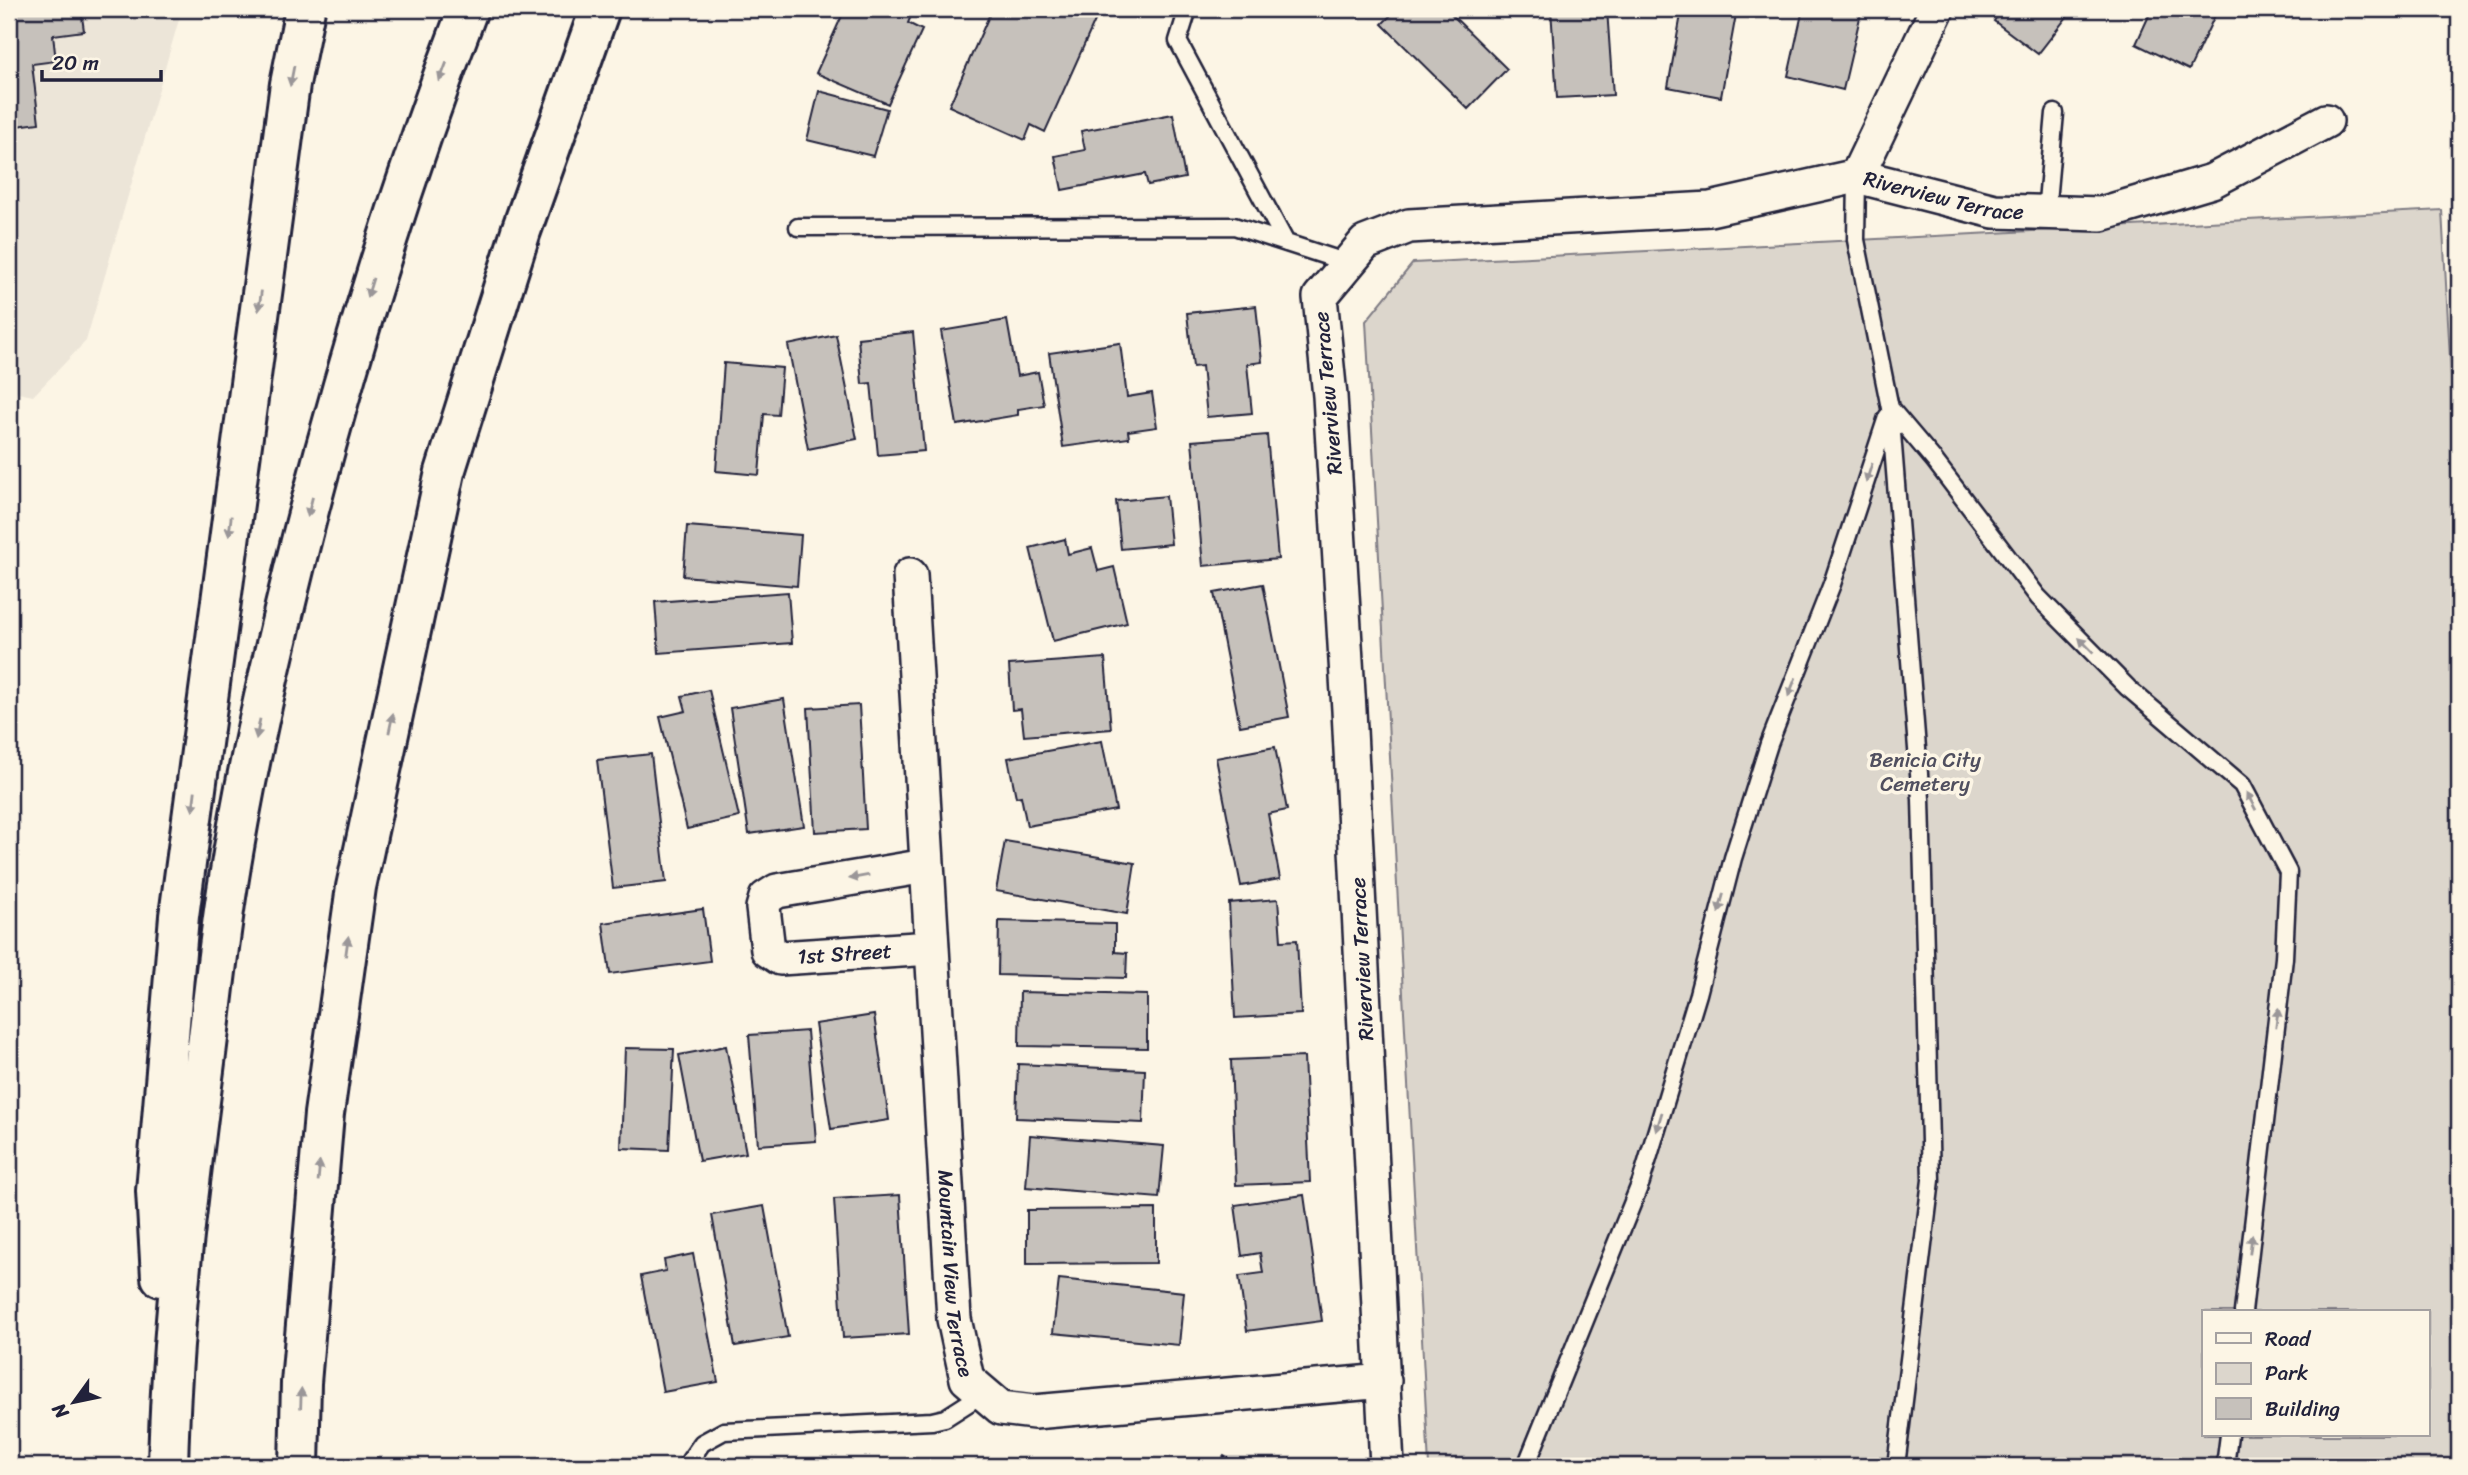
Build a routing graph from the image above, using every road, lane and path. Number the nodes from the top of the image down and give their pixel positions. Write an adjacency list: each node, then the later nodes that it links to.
1 (305, 9): 20 (highway, one-way to 20)
2 (468, 9): 20 (highway, one-way to 20)
3 (600, 9): 23 (highway, one-way to 3)
4 (1188, 9): 11 (lane)
5 (1937, 9): 8 (street)
6 (2056, 113): 9 (lane)
7 (2326, 121): 9 (street, Riverview Terrace)
8 (1857, 177): 9 (street, Riverview Terrace); 12 (street, Riverview Terrace); 13 (lane)
9 (2046, 212)
10 (798, 227): 11 (lane)
11 (1286, 243): 12 (lane)
12 (1348, 263): 18 (street, Riverview Terrace)
13 (1890, 408): 17 (lane, one-way to 13); 26 (lane, one-way to 26); 27 (lane)
14 (910, 575): 15 (street, Mountain View Terrace)
15 (926, 866): 16 (street, Mountain View Terrace); 16 (street, 1st Street, one-way to 16)
16 (931, 948): 19 (street, Mountain View Terrace)
17 (2243, 1310)
18 (1384, 1381): 19 (street, Mountain View Terrace); 25 (street, Riverview Terrace)
19 (984, 1393): 24 (lane)
20 (169, 1415): 22 (highway)
21 (2229, 1436): 28 (lane)
22 (168, 1466)
23 (299, 1466)
24 (686, 1466)
25 (1387, 1466)
26 (1526, 1466)
27 (1896, 1466)
28 (2225, 1466)

